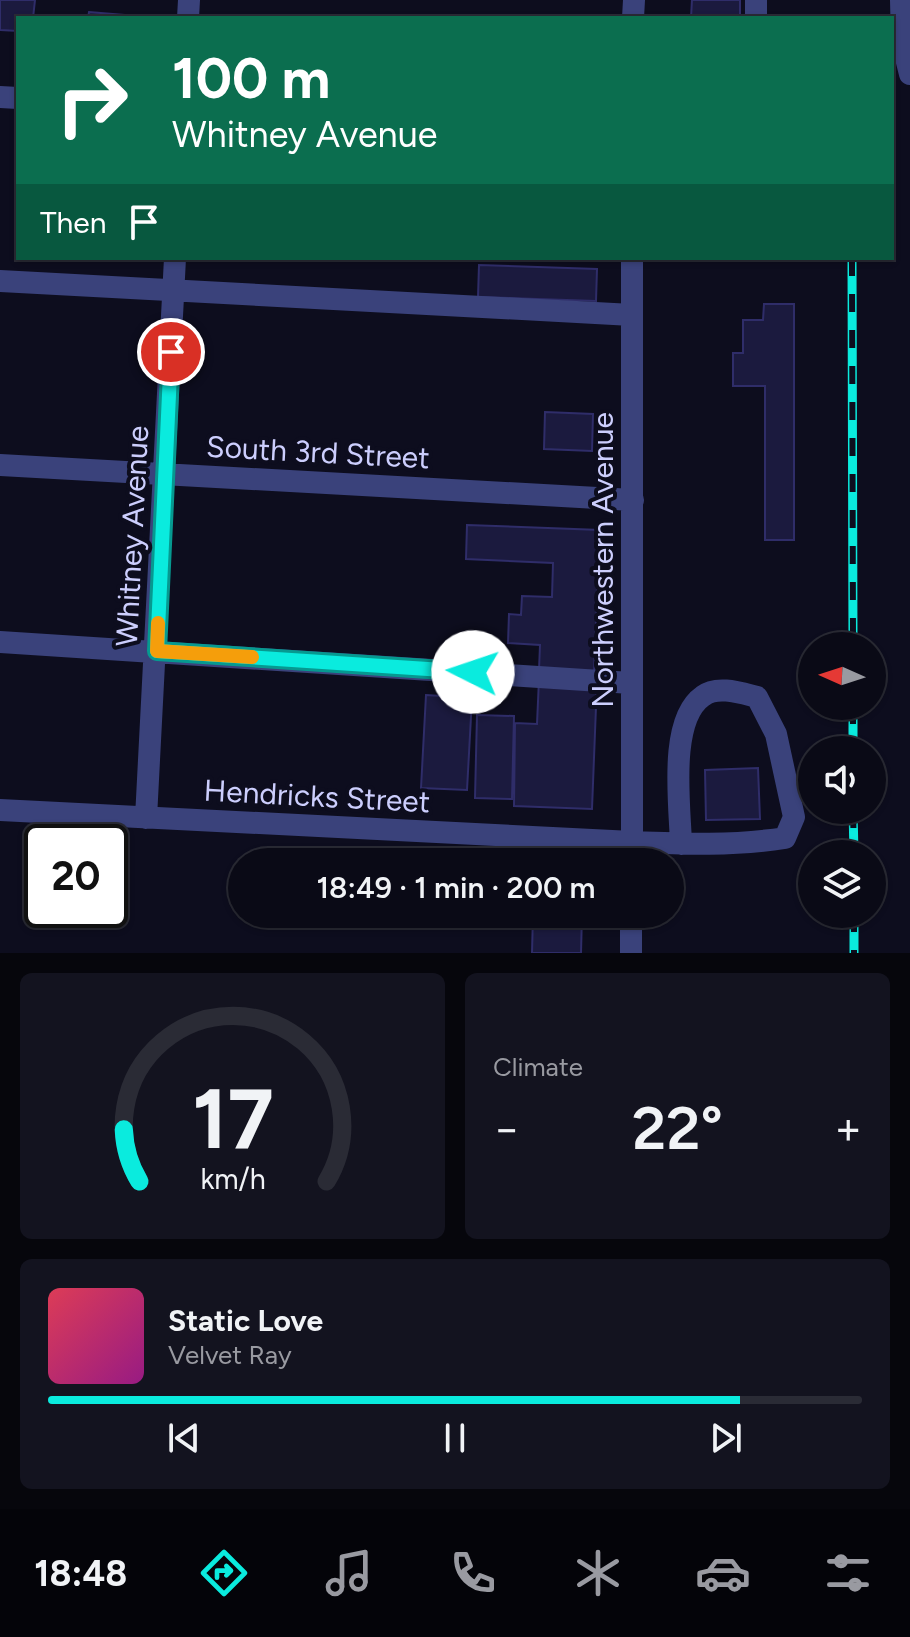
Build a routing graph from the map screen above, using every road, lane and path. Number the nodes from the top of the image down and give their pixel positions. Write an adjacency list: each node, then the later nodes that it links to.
1 (901, 0): 2 (street)
2 (910, 74)
3 (175, 260): 6 (street, Whitney Avenue)
4 (632, 260): 7 (street, Northwestern Avenue)
5 (0, 281): 6 (street)
6 (174, 291): 7 (street); 9 (street, Whitney Avenue)
7 (632, 315): 10 (street, Northwestern Avenue)
8 (0, 465): 9 (street, South 3rd Street)
9 (166, 473): 10 (street, South 3rd Street); 12 (street, Whitney Avenue)
10 (633, 500): 13 (street, Northwestern Avenue)
11 (0, 642): 12 (street)
12 (157, 651): 13 (street); 15 (street, Whitney Avenue)
13 (631, 683): 18 (street, Northwestern Avenue)
14 (0, 810): 15 (street, Hendricks Street)
15 (146, 818): 17 (street, Hendricks Street)
16 (681, 844): 16 (street, Hendricks Street); 19 (street, Hendricks Street)
17 (575, 848)
18 (632, 848)
19 (656, 848)
20 (631, 928): 21 (street)
21 (631, 953)

